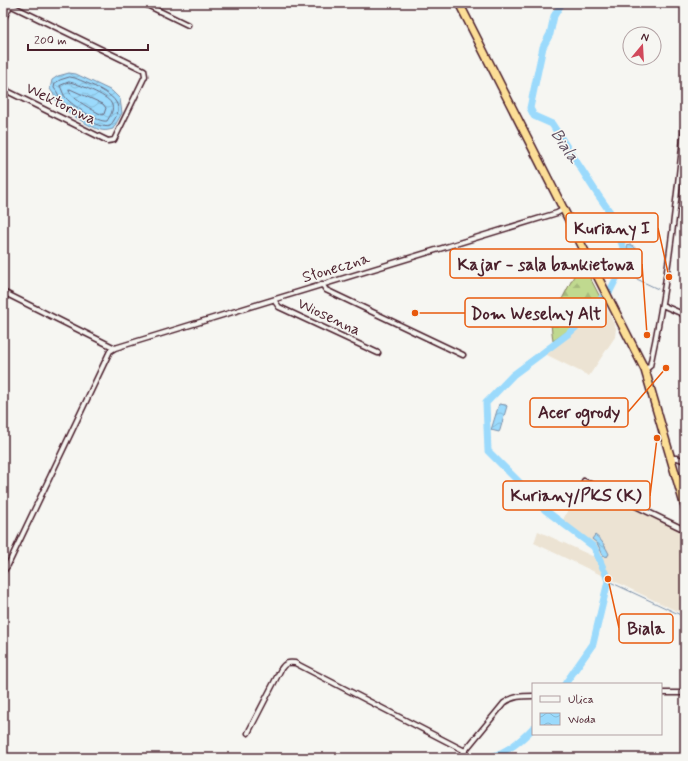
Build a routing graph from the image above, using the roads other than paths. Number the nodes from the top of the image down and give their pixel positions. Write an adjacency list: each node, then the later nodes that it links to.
1 (143, 3): 5 (street)
2 (459, 3): 8 (highway)
3 (11, 4): 4 (street); 6 (street, Wektorowa)
4 (3, 20)
5 (188, 24)
6 (3, 89)
7 (685, 120): 12 (street)
8 (564, 209): 9 (street, Słoneczna); 17 (highway)
9 (322, 284): 11 (street, Słoneczna); 16 (street)
10 (3, 292): 14 (street)
11 (274, 300): 14 (street, Słoneczna); 15 (street, Wiosenna)
12 (662, 305): 13 (street); 17 (street)
13 (685, 315)
14 (115, 348): 23 (street)
15 (378, 353)
16 (463, 355)
17 (645, 370): 18 (highway)
18 (671, 458): 19 (street); 21 (highway)
19 (685, 461)
20 (584, 481): 22 (street)
21 (685, 508)
22 (685, 529)
23 (3, 572)
24 (662, 693): 25 (street)
25 (685, 693)
26 (532, 696): 28 (street)
27 (248, 733): 28 (street)
28 (465, 751): 29 (street)
29 (459, 758)

